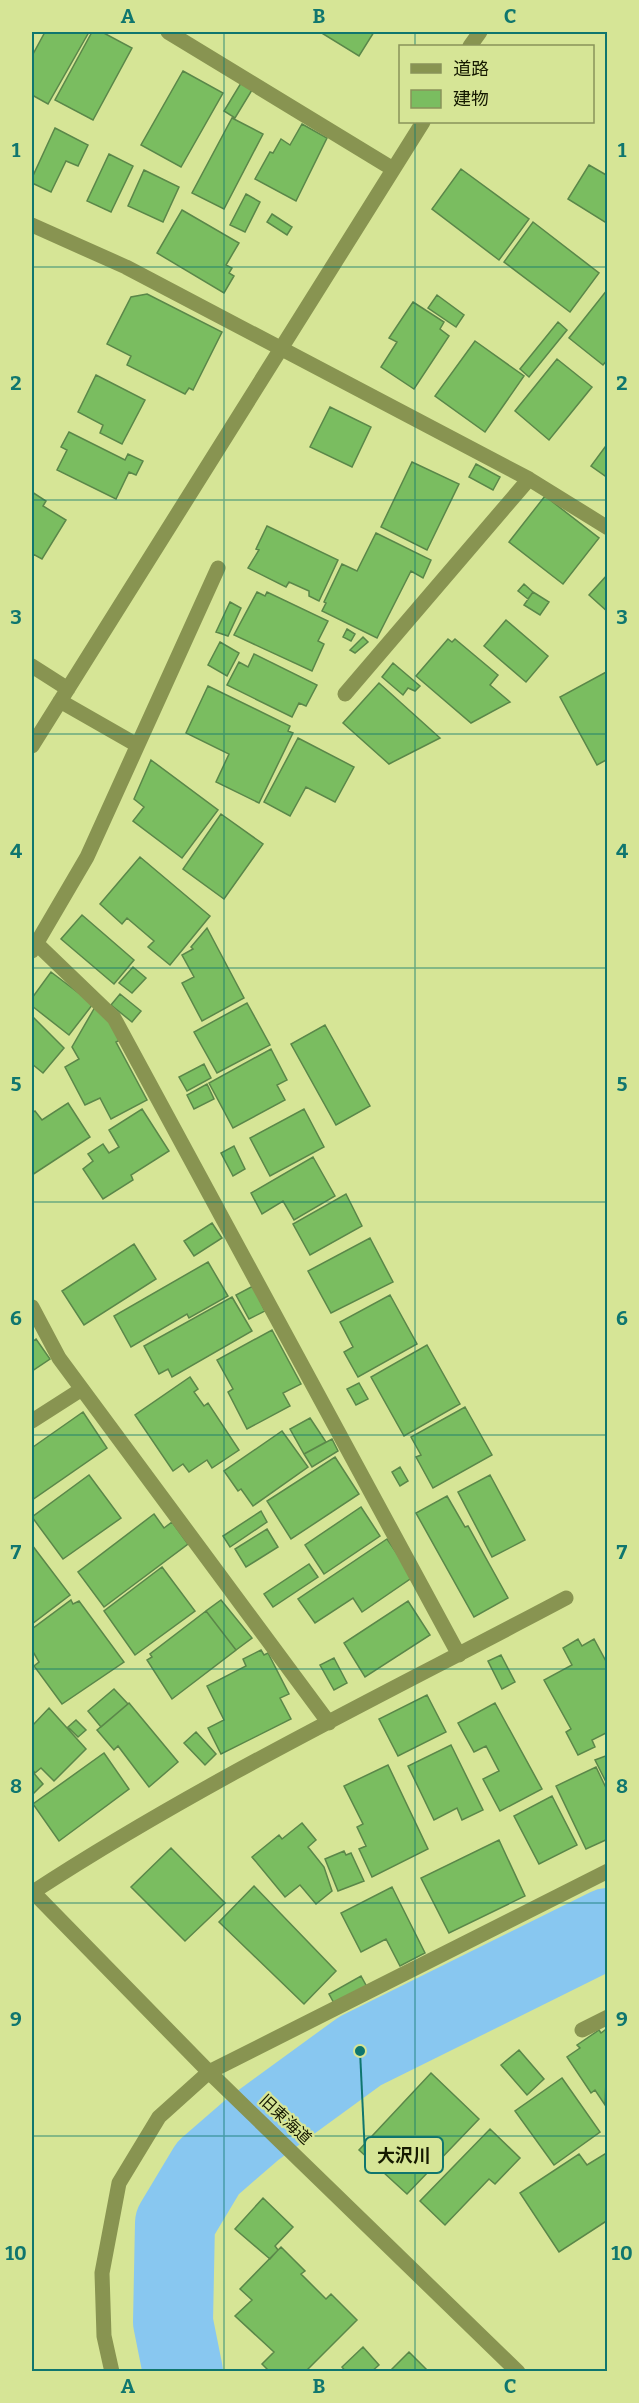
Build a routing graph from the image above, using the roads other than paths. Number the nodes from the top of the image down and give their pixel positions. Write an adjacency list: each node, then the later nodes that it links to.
1 (168, 32): 5 (street)
2 (480, 32): 3 (street)
3 (471, 45)
4 (422, 123): 5 (street)
5 (393, 170): 7 (street)
6 (32, 225): 7 (street)
7 (280, 349): 8 (street); 13 (street)
8 (529, 479): 9 (street); 12 (street)
9 (608, 528)
10 (218, 568): 14 (street)
11 (32, 666): 13 (street)
12 (345, 694)
13 (64, 695): 14 (street); 15 (street)
14 (137, 745): 16 (street)
15 (32, 746)
16 (34, 947): 21 (street)
17 (32, 1307): 18 (street)
18 (82, 1389): 19 (street); 22 (street)
19 (32, 1421)
20 (566, 1598): 21 (street)
21 (459, 1655): 22 (street)
22 (329, 1724): 24 (street)
23 (608, 1871): 27 (street)
24 (32, 1891): 27 (street, 旧東海道)
25 (608, 2017): 26 (street)
26 (582, 2030)
27 (209, 2072): 28 (street); 29 (street, 旧東海道)
28 (112, 2372)
29 (518, 2372)

